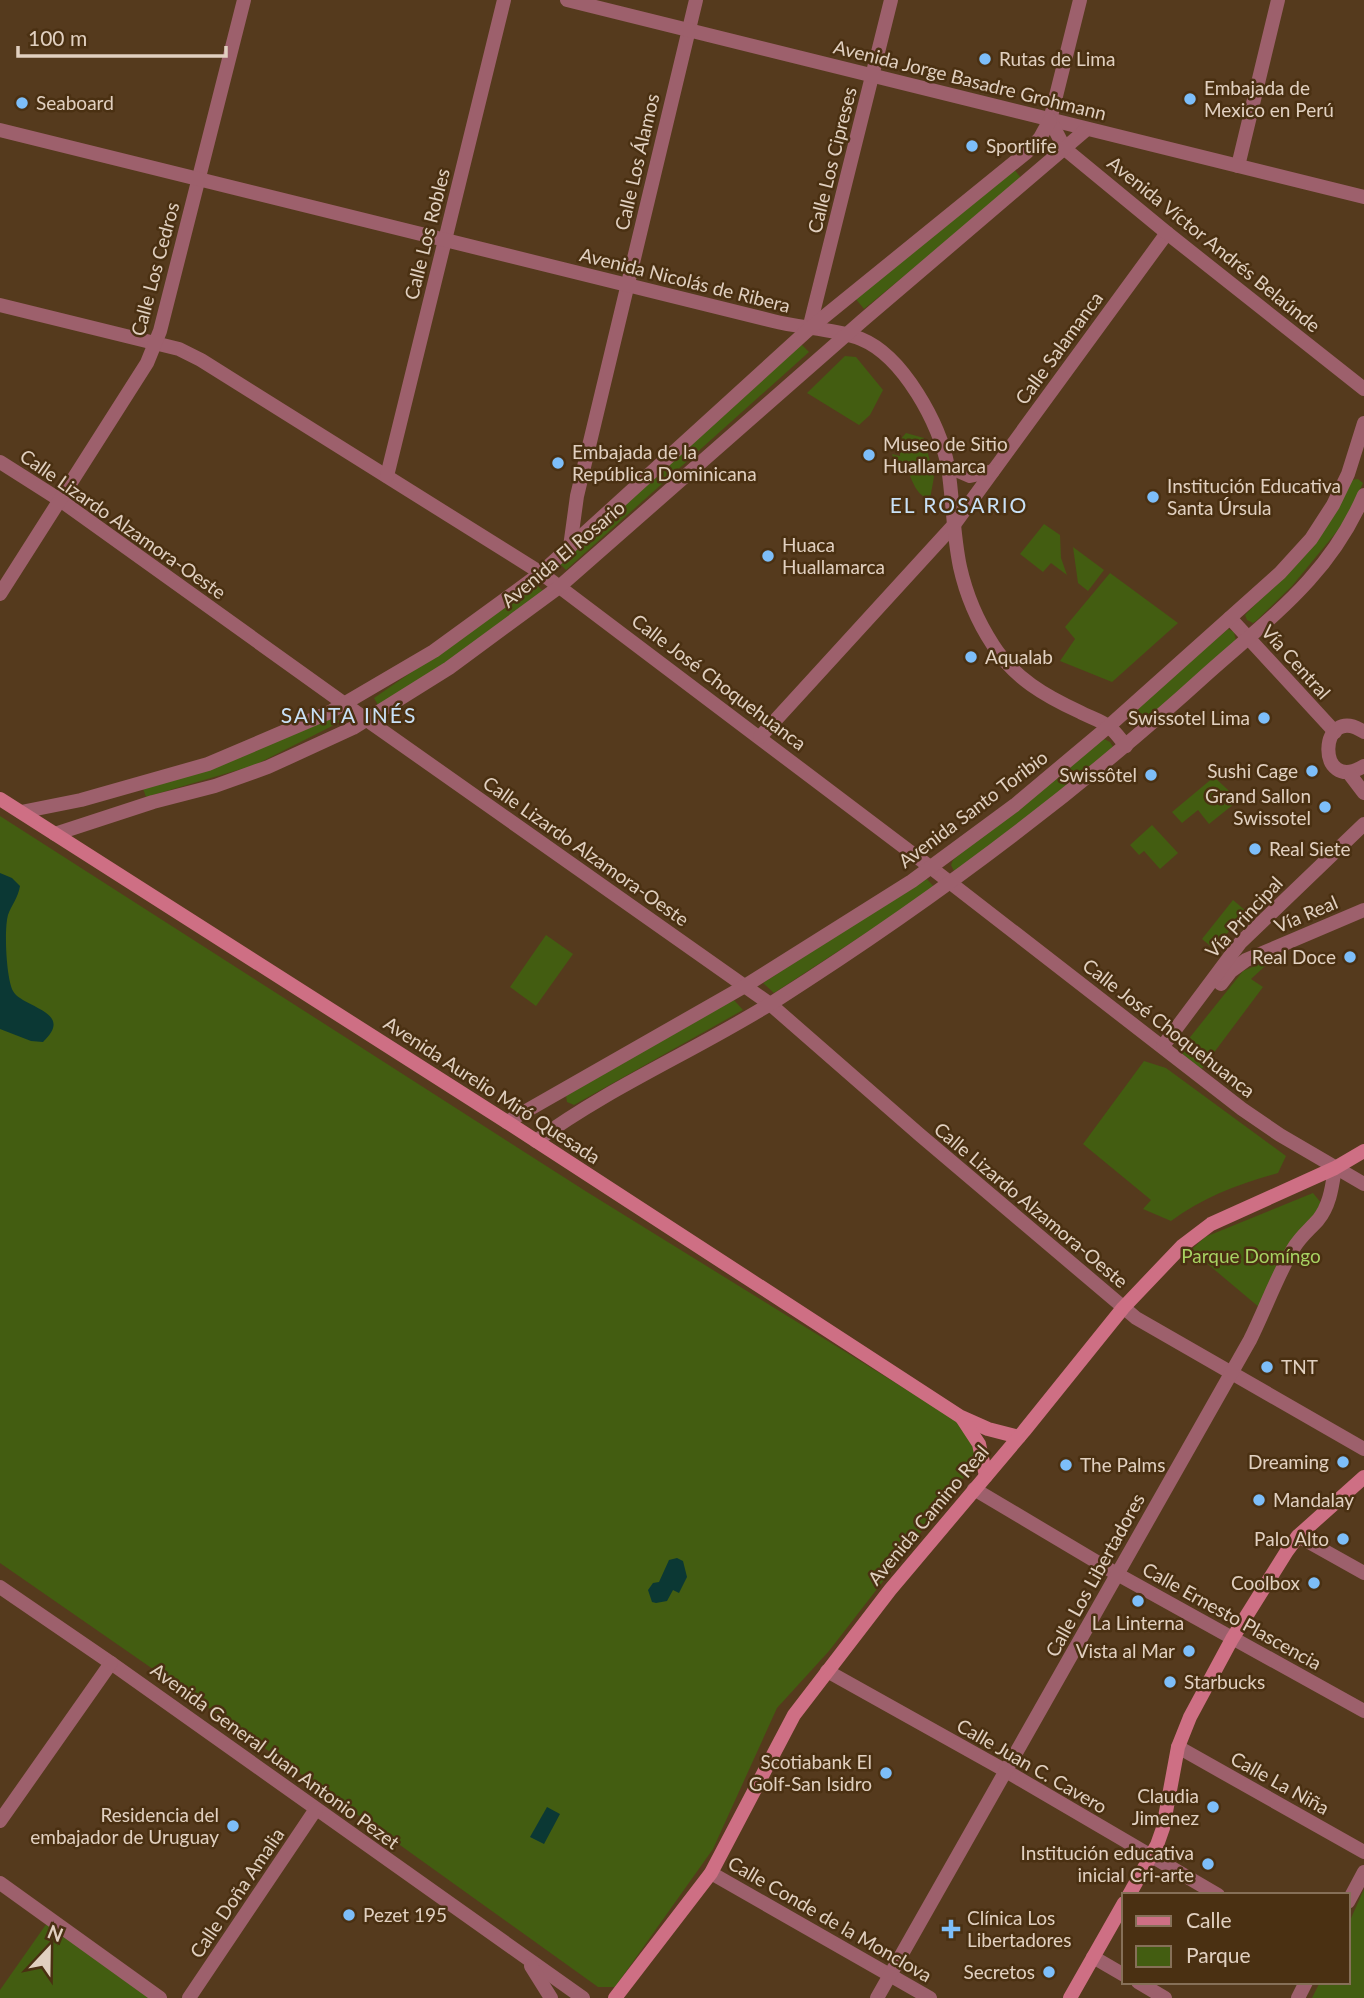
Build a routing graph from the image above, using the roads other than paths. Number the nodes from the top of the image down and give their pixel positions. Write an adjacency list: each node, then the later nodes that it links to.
1 (244, 0): 15 (street, Calle Los Cedros)
2 (504, 0): 18 (street, Calle Los Robles)
3 (567, 0): 8 (street, Avenida Jorge Basadre Grohmann)
4 (696, 0): 8 (street, Calle Los Álamos)
5 (891, 0): 9 (street, Calle Los Cipreses)
6 (1080, 0): 10 (street)
7 (1278, 0): 14 (street)
8 (688, 30): 9 (street, Avenida Jorge Basadre Grohmann); 19 (street, Calle Los Álamos)
9 (873, 76): 10 (street, Avenida Jorge Basadre Grohmann); 21 (street, Calle Los Cipreses)
10 (1050, 120): 11 (street, Avenida Jorge Basadre Grohmann); 13 (street, Avenida Víctor Andrés Belaúnde); 21 (street, Avenida El Rosario)
11 (1087, 129): 13 (street, Avenida El Rosario); 14 (street, Avenida Jorge Basadre Grohmann)
12 (0, 130): 15 (street, Avenida Nicolás de Ribera)
13 (1065, 149): 17 (street, Avenida Víctor Andrés Belaúnde); 22 (street, Avenida El Rosario)
14 (1238, 166): 16 (street, Avenida Jorge Basadre Grohmann)
15 (198, 180): 18 (street, Avenida Nicolás de Ribera); 23 (street, Calle Los Cedros)
16 (1364, 197)
17 (1167, 233): 24 (street, Avenida Víctor Andrés Belaúnde); 28 (street, Calle Salamanca)
18 (445, 242): 19 (street, Avenida Nicolás de Ribera); 31 (street, Calle Los Robles)
19 (626, 286): 21 (street, Avenida Nicolás de Ribera); 33 (street, Calle Los Álamos)
20 (0, 304): 23 (street, Calle José Choquehuanca)
21 (809, 329): 22 (street, Avenida Nicolás de Ribera); 35 (street, Avenida El Rosario)
22 (846, 334): 27 (street, Avenida Nicolás de Ribera); 39 (street, Avenida El Rosario)
23 (155, 343): 31 (street, Calle José Choquehuanca); 34 (street, Calle Los Cedros)
24 (1364, 389)
25 (1364, 423): 29 (street, Avenida Santo Toribio)
26 (0, 462): 34 (street, Calle Lizardo Alzamora-Oeste)
27 (947, 466): 28 (street); 36 (street, Avenida Nicolás de Ribera)
28 (993, 471): 36 (street, Calle Salamanca)
29 (1348, 474): 30 (street); 41 (street, Avenida Santo Toribio)
30 (1364, 474)
31 (387, 476): 38 (street, Calle José Choquehuanca)
32 (1364, 495): 42 (street)
33 (577, 496): 35 (street); 37 (street, Calle Los Álamos)
34 (60, 500): 40 (street, Calle Los Cedros); 43 (street, Calle Lizardo Alzamora-Oeste)
35 (597, 523): 37 (street, Avenida El Rosario)
36 (954, 526): 45 (street, Avenida Nicolás de Ribera); 48 (street, Calle Salamanca)
37 (570, 547): 38 (street, Avenida El Rosario)
38 (541, 573): 39 (street, Calle José Choquehuanca); 43 (street, Avenida El Rosario)
39 (559, 587): 44 (street, Avenida El Rosario); 48 (street, Calle José Choquehuanca)
40 (0, 594)
41 (1230, 618): 42 (street, Vía Central); 45 (street, Avenida Santo Toribio)
42 (1248, 637): 46 (street, Vía Central); 49 (street)
43 (345, 704): 44 (street, Calle Lizardo Alzamora-Oeste); 54 (street, Avenida El Rosario)
44 (367, 720): 56 (street, Avenida El Rosario); 64 (street, Calle Lizardo Alzamora-Oeste)
45 (1109, 726): 49 (street, Avenida Nicolás de Ribera); 59 (street, Avenida Santo Toribio)
46 (1335, 732): 47 (street); 51 (street)
47 (1364, 732)
48 (760, 737): 59 (street, Calle José Choquehuanca)
49 (1126, 746): 60 (street)
50 (1364, 766): 51 (street)
51 (1348, 772): 52 (street)
52 (1364, 793)
53 (0, 799): 55 (main road, Avenida Aurelio Miró Quesada)
54 (81, 800): 55 (street, Avenida El Rosario); 56 (street)
55 (21, 812): 58 (main road, Avenida Aurelio Miró Quesada)
56 (89, 822): 58 (street, Avenida El Rosario)
57 (1364, 824): 62 (street, Vía Principal)
58 (55, 834): 69 (main road, Avenida Aurelio Miró Quesada)
59 (931, 867): 60 (street, Calle José Choquehuanca); 64 (street, Avenida Santo Toribio)
60 (950, 884): 65 (street); 66 (street, Calle José Choquehuanca)
61 (1364, 910): 63 (street, Vía Real)
62 (1250, 933): 63 (street, Vía Real); 66 (street, Vía Principal)
63 (1262, 954): 66 (street, Vía Real)
64 (745, 986): 65 (street, Calle Lizardo Alzamora-Oeste); 67 (street, Avenida Santo Toribio)
65 (770, 1004): 68 (street); 74 (street, Calle Lizardo Alzamora-Oeste)
66 (1166, 1049): 72 (street, Calle José Choquehuanca)
67 (561, 1091): 68 (street); 69 (street, Avenida Santo Toribio)
68 (575, 1114): 70 (street)
69 (507, 1122): 70 (main road, Avenida Aurelio Miró Quesada)
70 (536, 1141): 76 (main road, Avenida Aurelio Miró Quesada)
71 (1364, 1151): 72 (main road, Avenida Camino Real)
72 (1335, 1168): 73 (street, Calle José Choquehuanca); 74 (main road, Avenida Camino Real); 75 (street, Calle Los Libertadores)
73 (1364, 1184)
74 (1122, 1308): 75 (street, Calle Lizardo Alzamora-Oeste); 77 (main road, Avenida Camino Real)
75 (1230, 1374): 78 (street, Calle Lizardo Alzamora-Oeste); 84 (street, Calle Los Libertadores)
76 (961, 1417): 77 (main road, Avenida Aurelio Miró Quesada); 79 (main road, Avenida Aurelio Miró Quesada)
77 (1019, 1437): 79 (main road, Avenida Camino Real)
78 (1364, 1449)
79 (985, 1476): 81 (main road, Avenida Camino Real)
80 (1364, 1477): 82 (main road)
81 (974, 1489): 84 (street, Calle Ernesto Plascencia); 88 (main road, Avenida Camino Real)
82 (1298, 1536): 83 (street); 86 (main road)
83 (1364, 1573)
84 (1117, 1574): 86 (street, Calle Ernesto Plascencia); 91 (street, Calle Los Libertadores)
85 (0, 1587): 87 (street, Avenida General Juan Antonio Pezet)
86 (1232, 1639): 89 (street, Calle Ernesto Plascencia); 90 (main road)
87 (111, 1663): 92 (street, Avenida General Juan Antonio Pezet); 93 (street)
88 (827, 1671): 91 (street, Calle Juan C. Cavero); 97 (main road, Avenida Camino Real)
89 (1364, 1712)
90 (1178, 1747): 94 (street, Calle La Niña); 95 (main road)
91 (1006, 1771): 95 (street, Calle Juan C. Cavero); 106 (street, Calle Los Libertadores)
92 (316, 1809): 104 (street, Avenida General Juan Antonio Pezet); 109 (street, Calle Doña Amalia)
93 (0, 1821)
94 (1364, 1852)
95 (1151, 1857): 99 (main road); 100 (street, Calle Juan C. Cavero)
96 (1364, 1872): 101 (street)
97 (711, 1873): 106 (street, Calle Conde de la Monclova); 112 (main road, Avenida Camino Real)
98 (0, 1883): 108 (street)
99 (1130, 1893)
100 (1214, 1893)
101 (1350, 1898)
102 (1122, 1906): 103 (main road)
103 (1093, 1957): 105 (street); 115 (main road)
104 (526, 1959): 110 (street, Avenida General Juan Antonio Pezet); 111 (street, Avenida General Juan Antonio Pezet)
105 (1122, 1974)
106 (890, 1975): 113 (street, Calle Los Libertadores); 114 (street, Calle Conde de la Monclova)
107 (1142, 1984): 116 (street)
108 (160, 1998)
109 (188, 1998)
110 (551, 1998)
111 (583, 1998)
112 (615, 1998)
113 (877, 1998)
114 (930, 1998)
115 (1070, 1998)
116 (1166, 1998)

